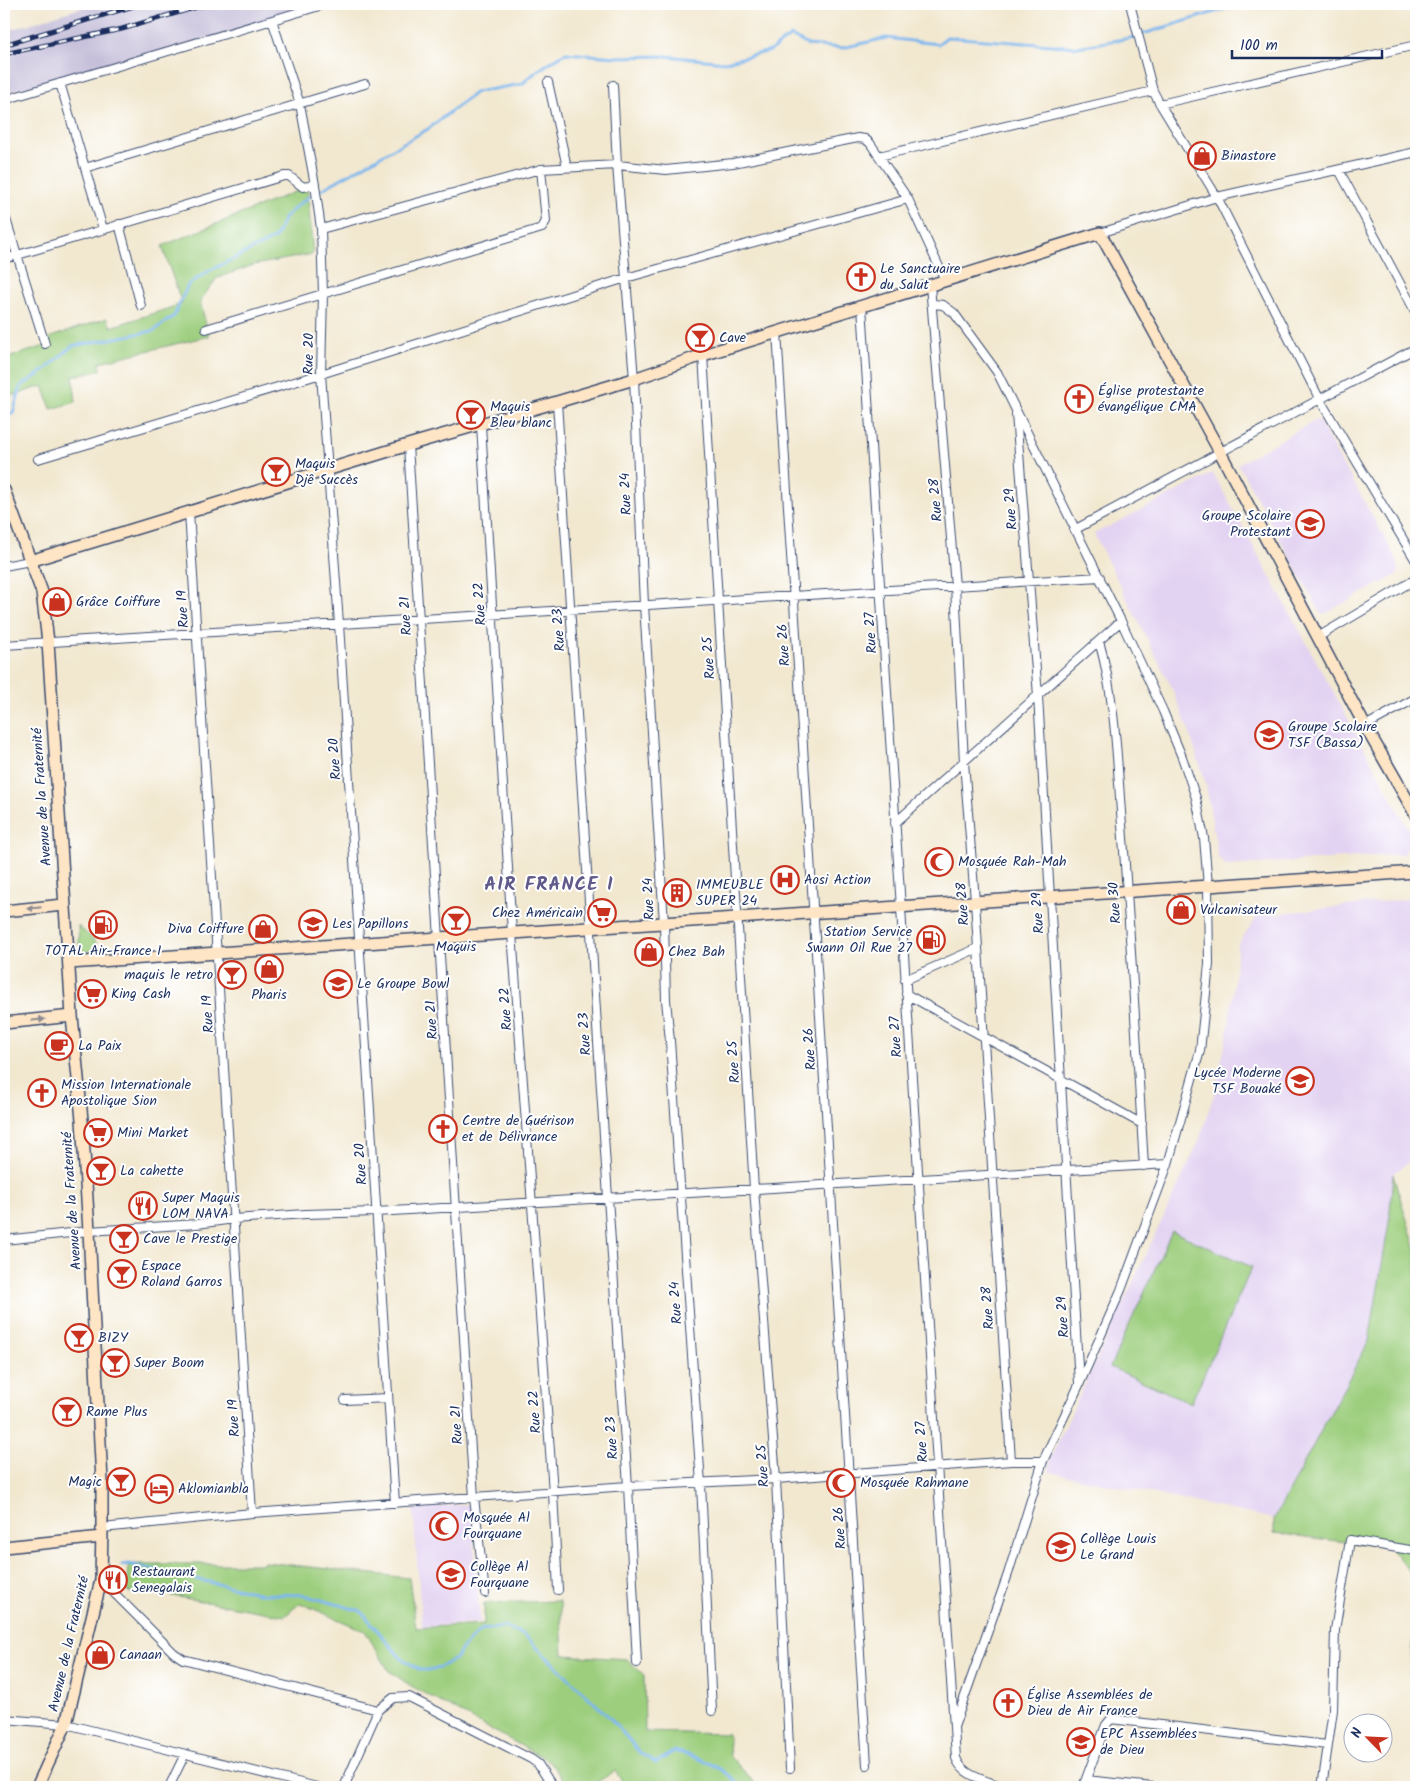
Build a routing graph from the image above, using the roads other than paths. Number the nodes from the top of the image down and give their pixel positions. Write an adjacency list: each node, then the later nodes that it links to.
1 (326, 4): 3 (street)
2 (1130, 4): 9 (street)
3 (272, 20): 6 (street); 11 (street, Rue 20)
4 (1416, 46): 12 (street)
5 (548, 82): 16 (street)
6 (60, 83): 10 (street); 17 (street)
7 (365, 84): 11 (street)
8 (613, 85): 15 (street, Rue 24)
9 (1153, 90): 12 (street); 14 (street)
10 (4, 100)
11 (300, 104): 17 (street); 20 (street, Rue 20)
12 (1160, 104): 21 (street)
13 (1416, 152): 19 (street)
14 (879, 156): 15 (street); 22 (street)
15 (617, 165): 16 (street); 30 (street, Rue 24)
16 (566, 167): 18 (street)
17 (85, 168): 25 (street)
18 (541, 169): 26 (street); 33 (street)
19 (1340, 170): 21 (street); 37 (street)
20 (315, 185): 24 (street); 26 (street, Rue 20)
21 (1217, 197): 27 (street); 45 (street)
22 (908, 199): 30 (street); 31 (street)
23 (4, 213): 28 (street)
24 (119, 224): 25 (street); 35 (street)
25 (103, 229): 28 (street)
26 (321, 229): 33 (street, Rue 20)
27 (1100, 233): 31 (main road); 50 (main road)
28 (17, 255): 29 (street); 40 (street)
29 (4, 259)
30 (626, 278): 43 (street); 44 (street, Rue 24)
31 (945, 280): 32 (main road)
32 (930, 285): 34 (street, Rue 28); 36 (main road)
33 (323, 294): 38 (street); 43 (street, Rue 20)
34 (933, 304): 47 (street); 62 (street, Rue 28)
35 (141, 306)
36 (862, 306): 39 (main road); 63 (street, Rue 27)
37 (1416, 313)
38 (206, 329)
39 (777, 332): 42 (main road); 64 (street, Rue 26)
40 (45, 344)
41 (1416, 348): 45 (street)
42 (703, 355): 44 (main road); 65 (street, Rue 25)
43 (321, 374): 51 (street); 52 (street, Rue 20)
44 (634, 379): 46 (main road); 66 (street, Rue 24)
45 (1320, 400): 50 (street); 57 (street)
46 (557, 402): 48 (main road); 67 (street, Rue 23)
47 (1016, 410): 55 (street); 61 (street, Rue 29)
48 (481, 425): 49 (main road); 68 (street, Rue 22)
49 (408, 446): 52 (main road); 69 (street, Rue 21)
50 (1220, 452): 55 (street); 73 (main road)
51 (38, 459)
52 (329, 470): 54 (main road); 71 (street, Rue 20)
53 (4, 490): 56 (main road, Avenue de la Fraternité)
54 (189, 512): 56 (main road); 72 (street, Rue 19)
55 (1074, 530): 59 (street)
56 (30, 561): 58 (street); 75 (main road, Avenue de la Fraternité)
57 (1416, 561)
58 (4, 566)
59 (1100, 577): 61 (street); 70 (street)
60 (1416, 579): 73 (street)
61 (1029, 581): 62 (street); 77 (street, Rue 29)
62 (955, 586): 63 (street); 80 (street, Rue 28)
63 (880, 591): 64 (street); 82 (street, Rue 27)
64 (794, 596): 65 (street); 91 (street, Rue 26)
65 (718, 601): 66 (street); 92 (street, Rue 25)
66 (644, 605): 67 (street); 93 (street, Rue 24)
67 (570, 610): 68 (street); 94 (street, Rue 23)
68 (493, 615): 69 (street); 95 (street, Rue 22)
69 (419, 619): 71 (street); 96 (street, Rue 21)
70 (1121, 621): 74 (street); 84 (street)
71 (339, 624): 72 (street); 97 (street, Rue 20)
72 (197, 633): 75 (street); 99 (street, Rue 19)
73 (1318, 637): 79 (main road)
74 (1099, 641): 77 (street); 85 (street, Rue 30)
75 (48, 642): 76 (street); 88 (main road, Avenue de la Fraternité)
76 (4, 645)
77 (1038, 696): 80 (street); 86 (street, Rue 29)
78 (1416, 698): 79 (street)
79 (1365, 726): 81 (main road)
80 (964, 762): 82 (street); 87 (street, Rue 28)
81 (1416, 815)
82 (895, 823): 89 (street, Rue 27)
83 (1416, 872): 84 (main road)
84 (1208, 886): 85 (main road); 108 (street)
85 (1127, 891): 86 (main road); 107 (street, Rue 30)
86 (1049, 896): 87 (main road); 106 (street, Rue 29)
87 (975, 901): 89 (main road); 98 (street, Rue 28)
88 (64, 905): 90 (main road, one-way to 90); 100 (main road, Avenue de la Fraternité)
89 (901, 906): 91 (main road); 101 (street, Rue 27)
90 (4, 911)
91 (813, 912): 92 (main road); 113 (street, Rue 26)
92 (738, 918): 93 (main road); 114 (street, Rue 25)
93 (664, 922): 94 (main road); 115 (street, Rue 24)
94 (590, 928): 95 (main road); 116 (street, Rue 23)
95 (512, 933): 96 (main road); 117 (street, Rue 22)
96 (439, 938): 97 (main road); 118 (street, Rue 21)
97 (359, 943): 99 (main road); 119 (street, Rue 20)
98 (978, 948): 101 (street); 105 (street, Rue 28)
99 (217, 953): 100 (main road); 120 (street, Rue 19)
100 (69, 963): 103 (main road, Avenue de la Fraternité)
101 (905, 980): 102 (street, Rue 27)
102 (906, 994): 105 (street); 112 (street, Rue 27)
103 (72, 1016): 104 (main road, one-way to 103); 121 (main road, Avenue de la Fraternité)
104 (4, 1023)
105 (984, 1037): 106 (street); 111 (street, Rue 28)
106 (1061, 1080): 107 (street); 110 (street, Rue 29)
107 (1142, 1124): 109 (street, Rue 30)
108 (1168, 1164): 109 (street); 123 (street)
109 (1144, 1166): 110 (street)
110 (1066, 1170): 111 (street); 123 (street, Rue 29)
111 (992, 1175): 112 (street); 126 (street, Rue 28)
112 (918, 1179): 113 (street); 128 (street, Rue 27)
113 (831, 1185): 114 (street); 129 (street, Rue 26)
114 (754, 1189): 115 (street); 130 (street, Rue 25)
115 (682, 1194): 116 (street); 131 (street, Rue 24)
116 (608, 1198): 117 (street); 132 (street, Rue 23)
117 (533, 1203): 118 (street); 133 (street, Rue 22)
118 (456, 1208): 119 (street); 134 (street, Rue 21)
119 (376, 1212): 120 (street); 124 (street, Rue 20)
120 (234, 1219): 121 (street); 136 (street, Rue 19)
121 (89, 1231): 122 (street); 137 (main road, Avenue de la Fraternité)
122 (4, 1240)
123 (1080, 1385): 127 (street)
124 (388, 1398): 125 (street); 135 (street, Rue 20)
125 (345, 1400)
126 (1011, 1461): 127 (street); 128 (street)
127 (1043, 1461): 148 (street)
128 (936, 1466): 129 (street); 148 (street, Rue 27)
129 (849, 1472): 130 (street); 151 (street, Rue 26)
130 (776, 1479): 131 (street); 152 (street, Rue 25)
131 (701, 1484): 132 (street); 145 (street, Rue 24)
132 (628, 1486): 133 (street); 143 (street, Rue 23)
133 (553, 1492): 134 (street); 141 (street, Rue 22)
134 (474, 1498): 135 (street); 142 (street, Rue 21)
135 (395, 1503): 136 (street)
136 (252, 1513): 137 (street)
137 (102, 1533): 138 (main road); 140 (main road, Avenue de la Fraternité)
138 (4, 1547)
139 (1416, 1551): 149 (street)
140 (101, 1580): 144 (street); 147 (main road, Avenue de la Fraternité)
141 (558, 1590)
142 (485, 1593)
143 (637, 1663)
144 (378, 1710): 157 (street); 158 (street)
145 (712, 1711)
146 (4, 1719): 147 (street)
147 (66, 1724): 150 (street); 154 (main road, Avenue de la Fraternité)
148 (954, 1727): 159 (street, Rue 27)
149 (1327, 1745): 153 (street); 161 (street)
150 (185, 1754): 155 (street); 156 (street)
151 (867, 1765)
152 (790, 1768)
153 (1084, 1783): 160 (street)
154 (37, 1787)
155 (169, 1787)
156 (317, 1787)
157 (344, 1787)
158 (553, 1787)
159 (1004, 1787)
160 (1153, 1787)
161 (1322, 1787)

